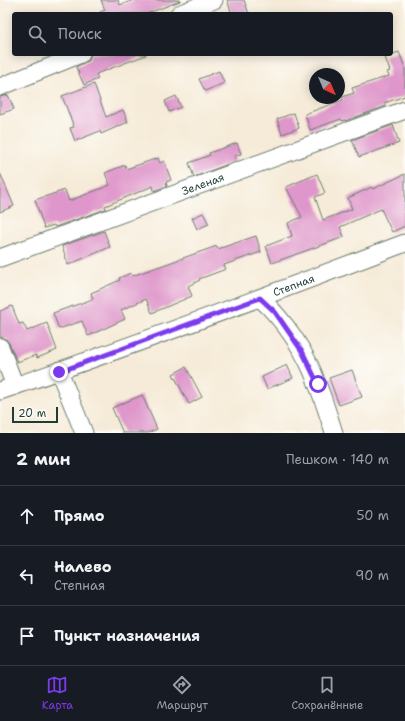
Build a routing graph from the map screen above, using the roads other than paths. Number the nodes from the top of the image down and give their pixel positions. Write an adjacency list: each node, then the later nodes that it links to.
1 (214, 0): 2 (street)
2 (185, 12)
3 (76, 56): 4 (street)
4 (0, 87)
5 (405, 110): 7 (street, Зеленая)
6 (405, 243): 8 (street, Степная)
7 (0, 258)
8 (260, 298): 10 (street, Степная); 13 (street)
9 (0, 347): 11 (street)
10 (59, 372): 11 (street, Степная); 12 (street)
11 (8, 389)
12 (84, 433)
13 (334, 433)

